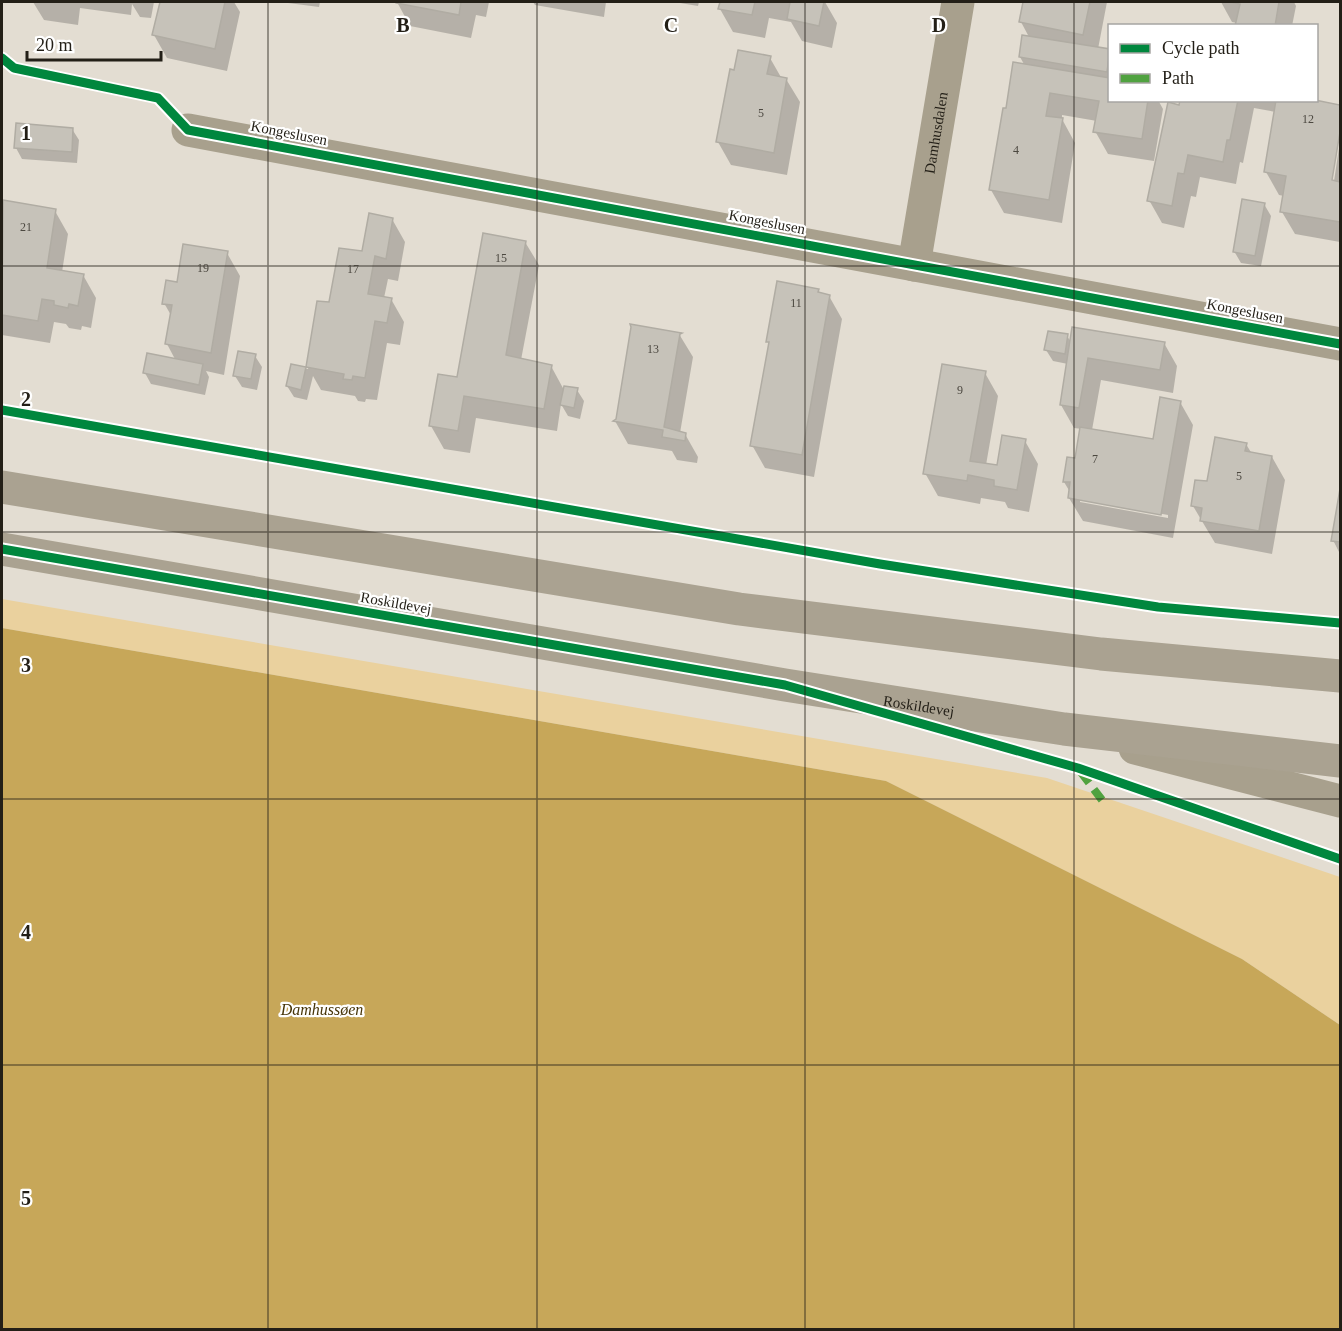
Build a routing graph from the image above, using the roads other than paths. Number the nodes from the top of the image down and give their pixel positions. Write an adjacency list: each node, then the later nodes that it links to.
1 (958, 2): 3 (street, Damhusdalen)
2 (188, 130): 3 (street, Kongeslusen)
3 (914, 265): 4 (street, Kongeslusen)
4 (1341, 344)
5 (2, 487): 7 (main road)
6 (2, 549): 8 (main road, Roskildevej)
7 (1341, 676)
8 (1064, 729): 9 (main road, Roskildevej); 10 (street)
9 (1341, 761)
10 (1341, 801)

